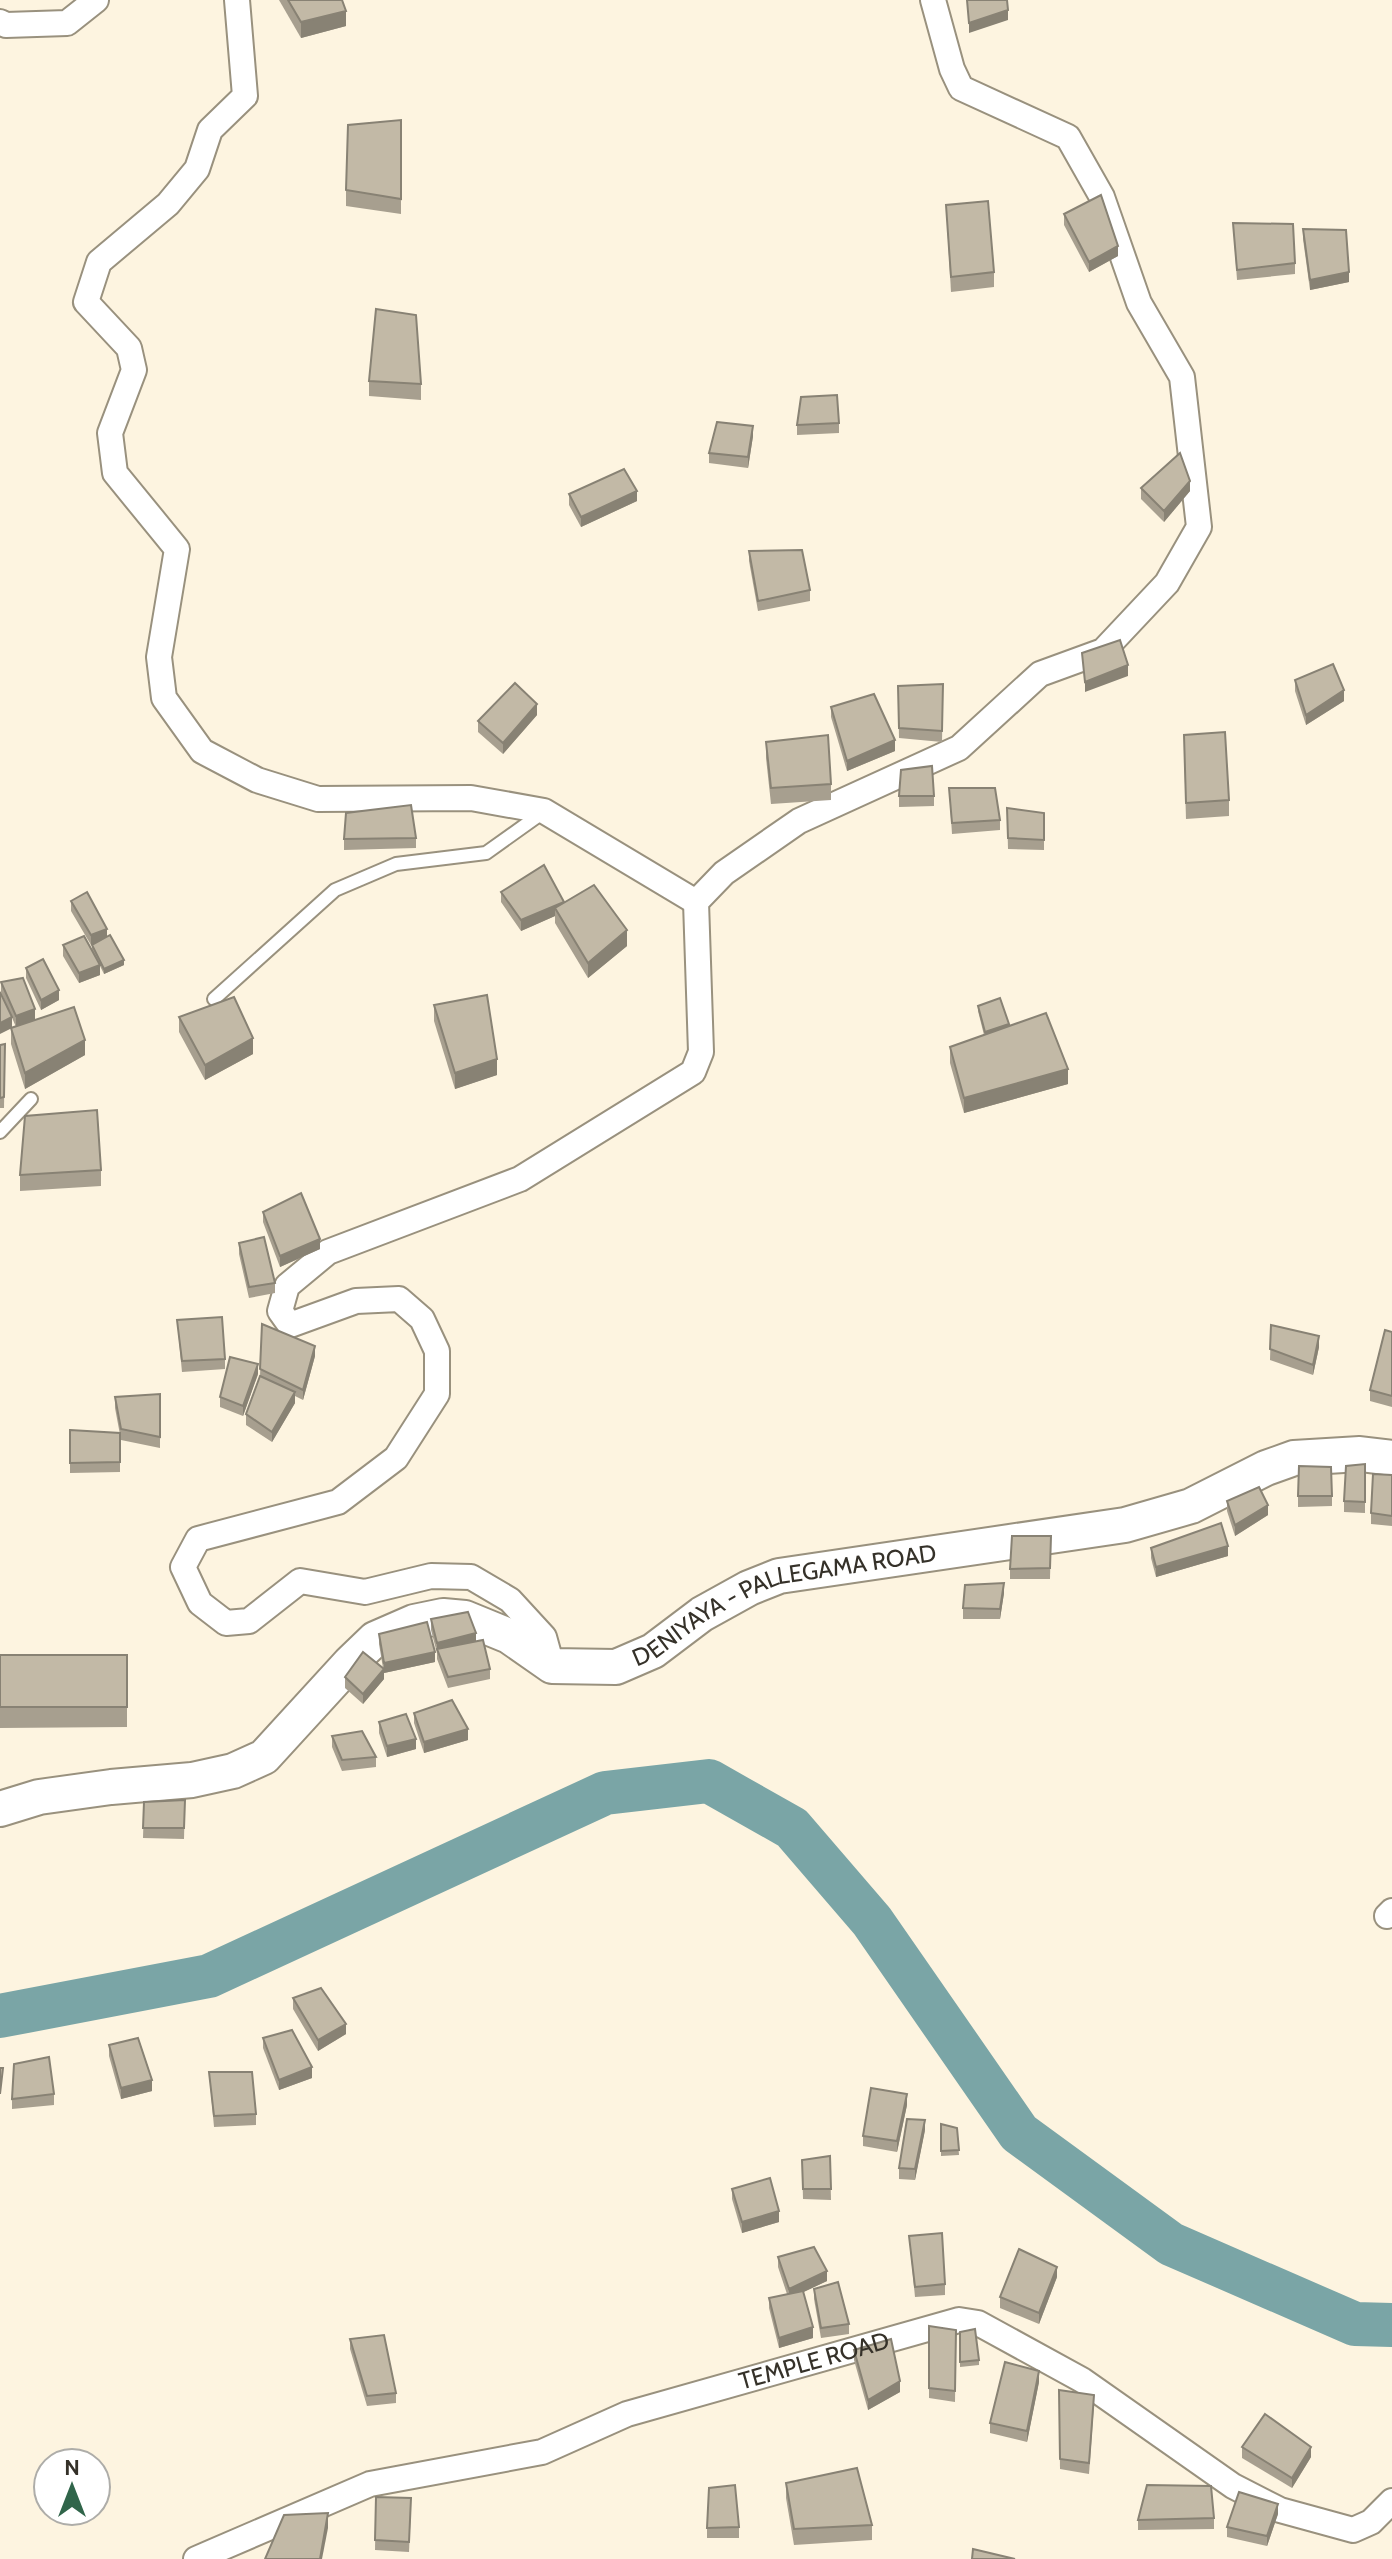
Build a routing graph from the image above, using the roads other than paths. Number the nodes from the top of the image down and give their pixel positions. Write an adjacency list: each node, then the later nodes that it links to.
1 (96, 0): 4 (street)
2 (237, 0): 5 (street)
3 (933, 0): 6 (street)
4 (0, 22)
5 (544, 811): 6 (street); 7 (lane)
6 (696, 902): 11 (street)
7 (214, 999)
8 (31, 1099): 9 (lane)
9 (0, 1132)
10 (1392, 1458): 11 (main road, DENIYAYA - PALLEGAMA ROAD)
11 (552, 1666): 12 (main road)
12 (0, 1809)
13 (1392, 2501): 14 (street, TEMPLE ROAD)
14 (196, 2559)

